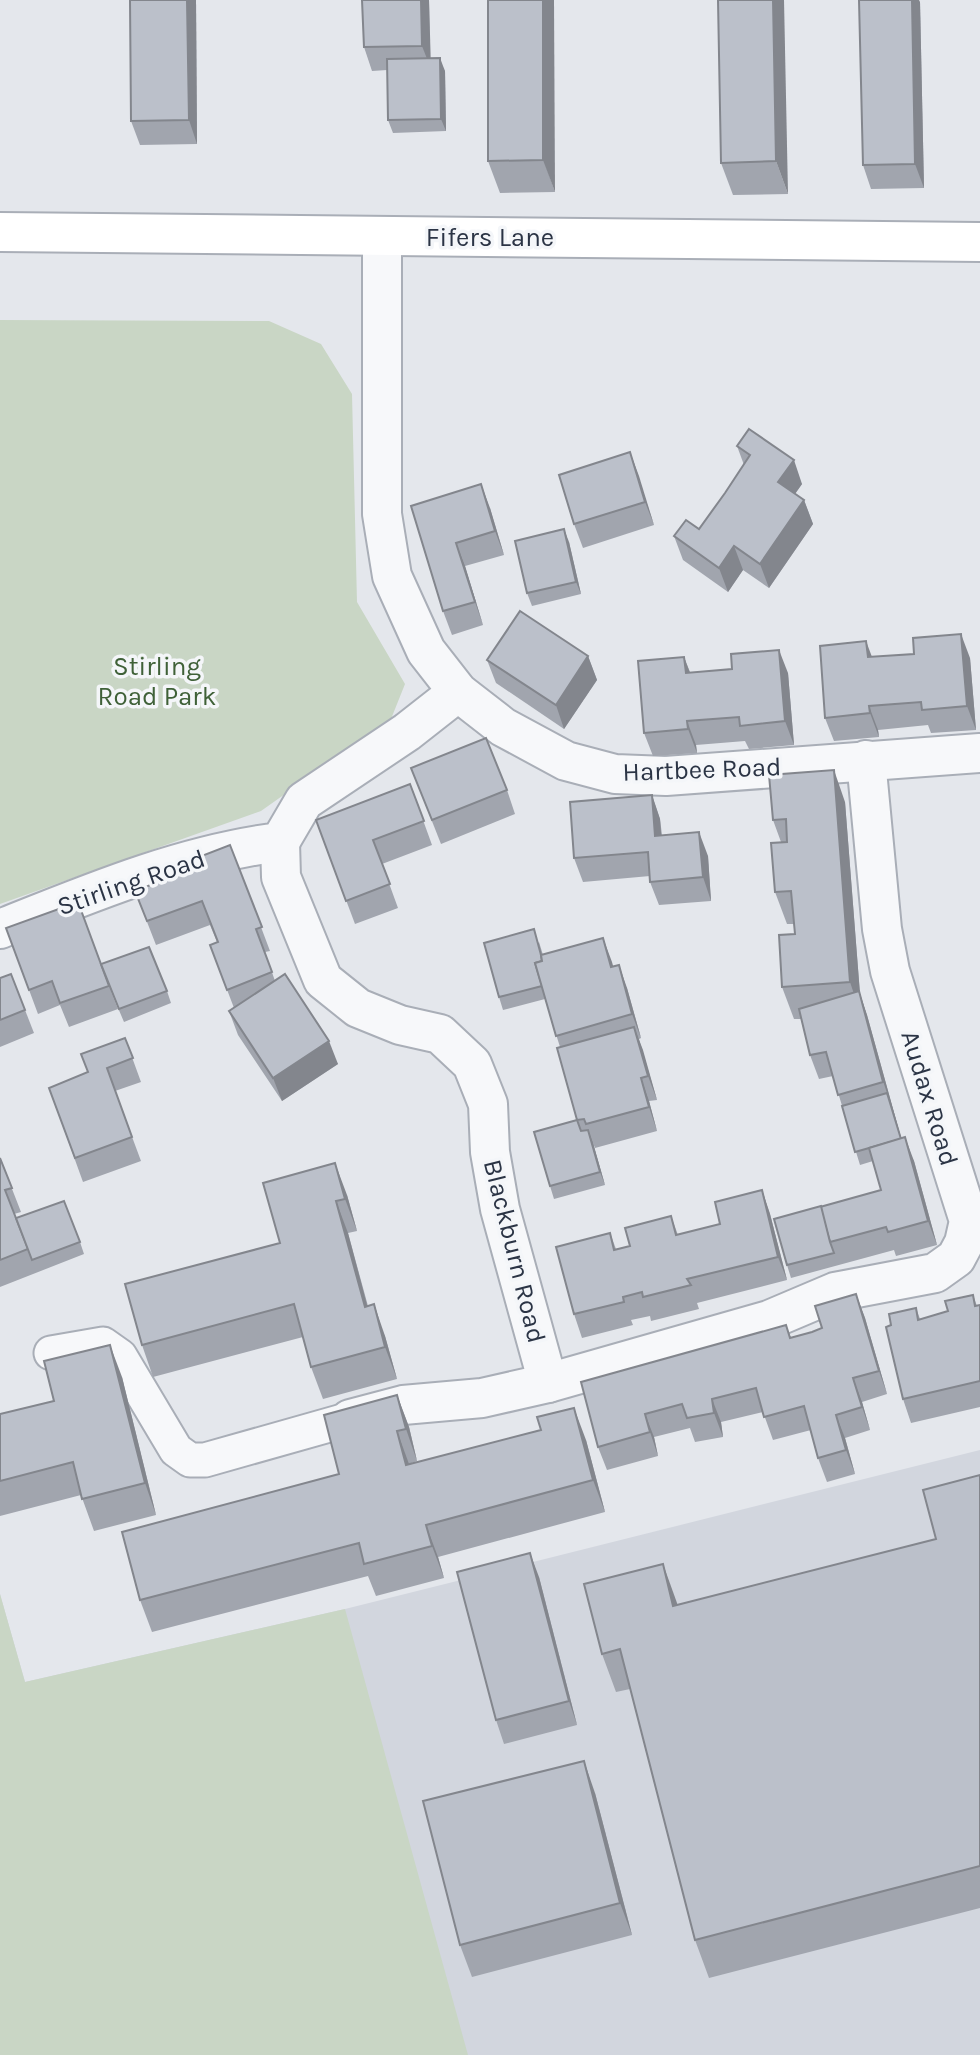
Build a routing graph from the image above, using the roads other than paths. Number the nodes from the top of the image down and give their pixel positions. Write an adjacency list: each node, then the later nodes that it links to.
1 (0, 232): 2 (street, Fifers Lane)
2 (382, 236): 3 (street, Fifers Lane); 4 (street, Hartbee Road)
3 (980, 242)
4 (458, 692): 6 (street, Hartbee Road); 7 (street)
5 (980, 753): 6 (street, Hartbee Road)
6 (866, 760): 9 (street, Audax Road)
7 (279, 842): 8 (street, Stirling Road); 11 (street, Blackburn Road)
8 (0, 929)
9 (972, 1246): 11 (street, Audax Road)
10 (51, 1353): 12 (lane)
11 (548, 1383): 12 (street, Audax Road)
12 (343, 1421)

